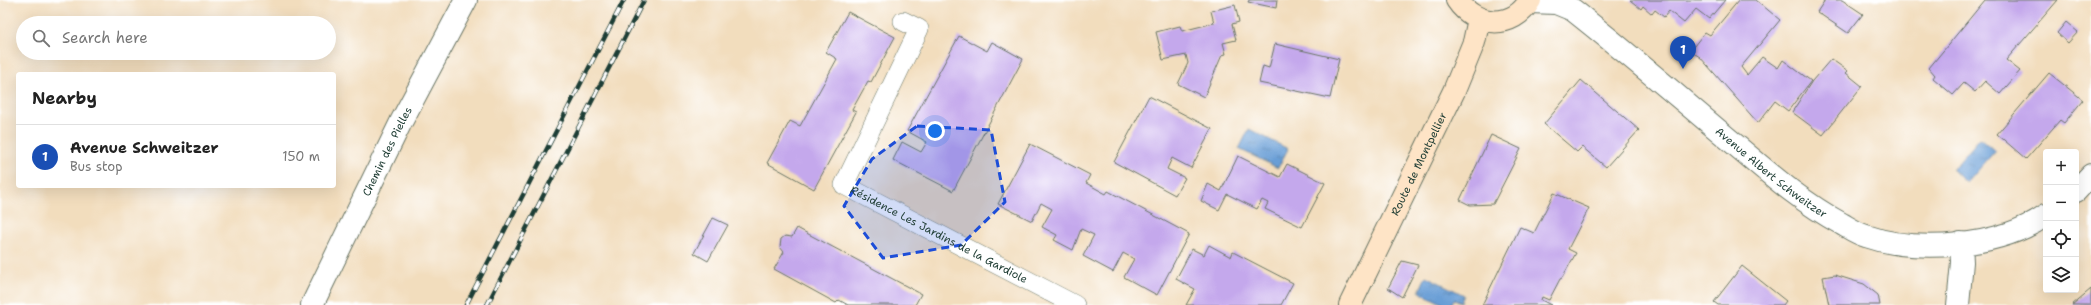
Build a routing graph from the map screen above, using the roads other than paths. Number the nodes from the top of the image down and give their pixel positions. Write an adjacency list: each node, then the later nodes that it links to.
1 (466, 0): 10 (street, Chemin des Pielles)
2 (1457, 0): 4 (main road)
3 (1530, 1): 4 (main road); 9 (street, Avenue Albert Schweitzer)
4 (1479, 19): 12 (main road, Route de Montpellier)
5 (903, 21): 11 (lane, Résidence Les Jardins de la Gardiole)
6 (2091, 175): 7 (street)
7 (2079, 188)
8 (2043, 217): 9 (street, Avenue Albert Schweitzer)
9 (1961, 243): 13 (street)
10 (312, 305)
11 (1075, 305)
12 (1350, 305)
13 (1958, 305)

